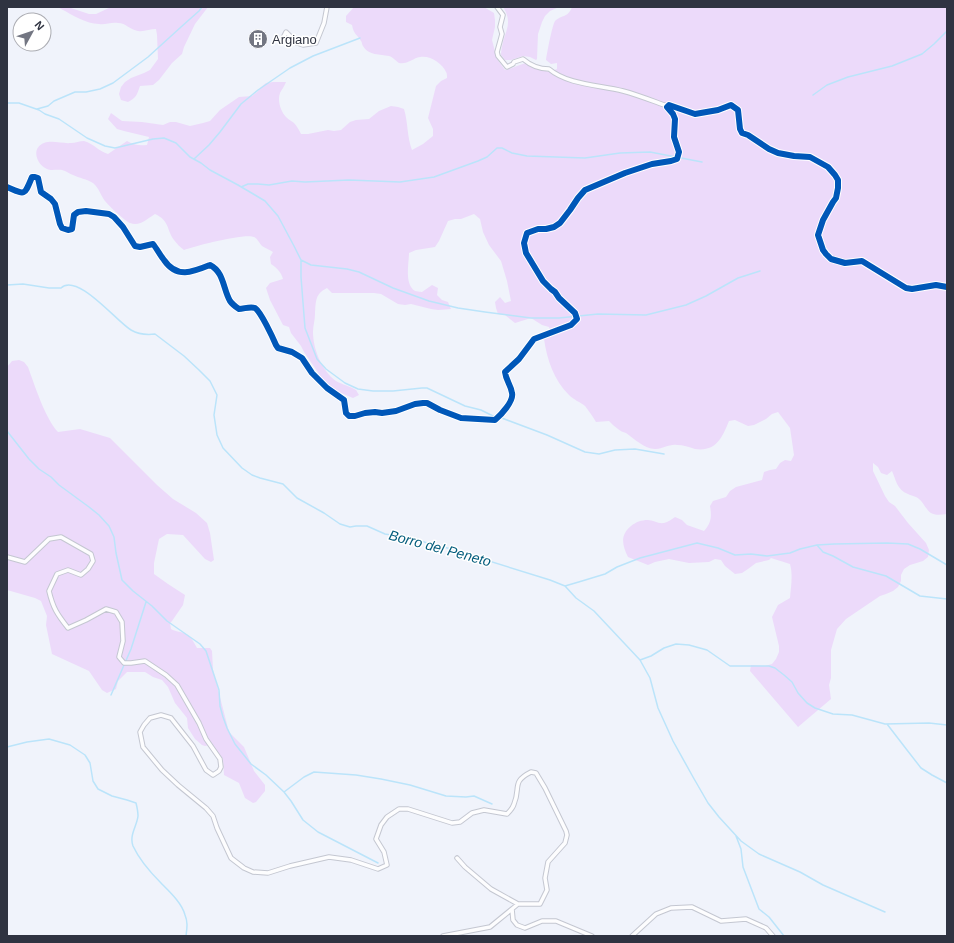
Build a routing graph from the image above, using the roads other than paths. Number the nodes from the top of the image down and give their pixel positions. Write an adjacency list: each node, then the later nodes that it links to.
1 (328, 7): 3 (street)
2 (497, 7): 4 (street)
3 (282, 40)
4 (668, 106): 5 (street); 6 (street)
5 (7, 187)
6 (947, 287)
7 (7, 557): 9 (street)
8 (457, 858): 9 (street)
9 (518, 904): 10 (street)
10 (512, 909): 11 (street); 12 (street)
11 (443, 936)
12 (592, 936)
13 (632, 936): 14 (street)
14 (773, 936)

